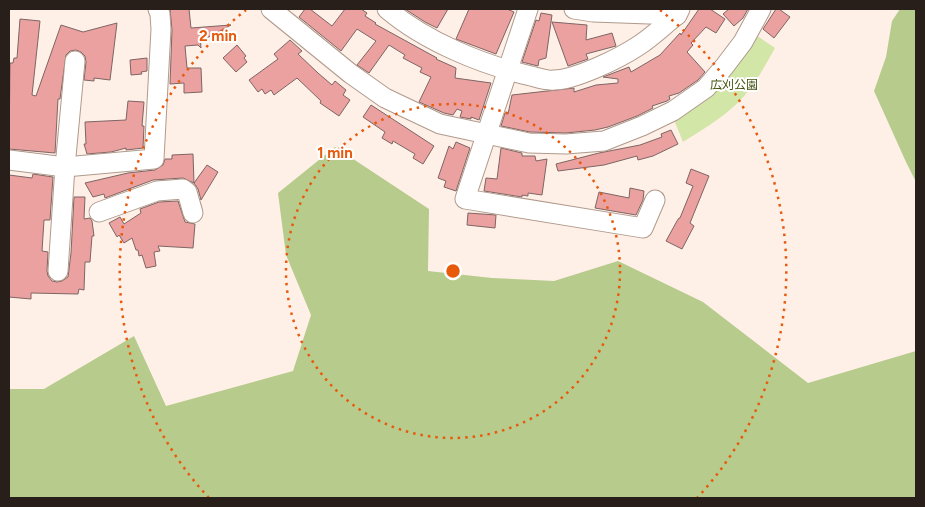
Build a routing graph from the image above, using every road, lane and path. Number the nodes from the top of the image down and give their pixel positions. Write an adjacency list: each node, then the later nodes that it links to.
1 (158, 9): 11 (street)
2 (387, 9): 9 (street)
3 (528, 9): 9 (street)
4 (574, 9): 7 (street)
5 (761, 9): 10 (street)
6 (282, 12): 10 (street)
7 (678, 12): 9 (street)
8 (75, 61): 13 (street)
9 (507, 70): 10 (street)
10 (486, 134): 15 (street)
11 (154, 159): 13 (street); 14 (street)
12 (9, 160): 13 (street)
13 (65, 167): 18 (street)
14 (157, 191): 16 (street); 17 (street)
15 (655, 200)
16 (99, 212)
17 (192, 213)
18 (58, 271)

